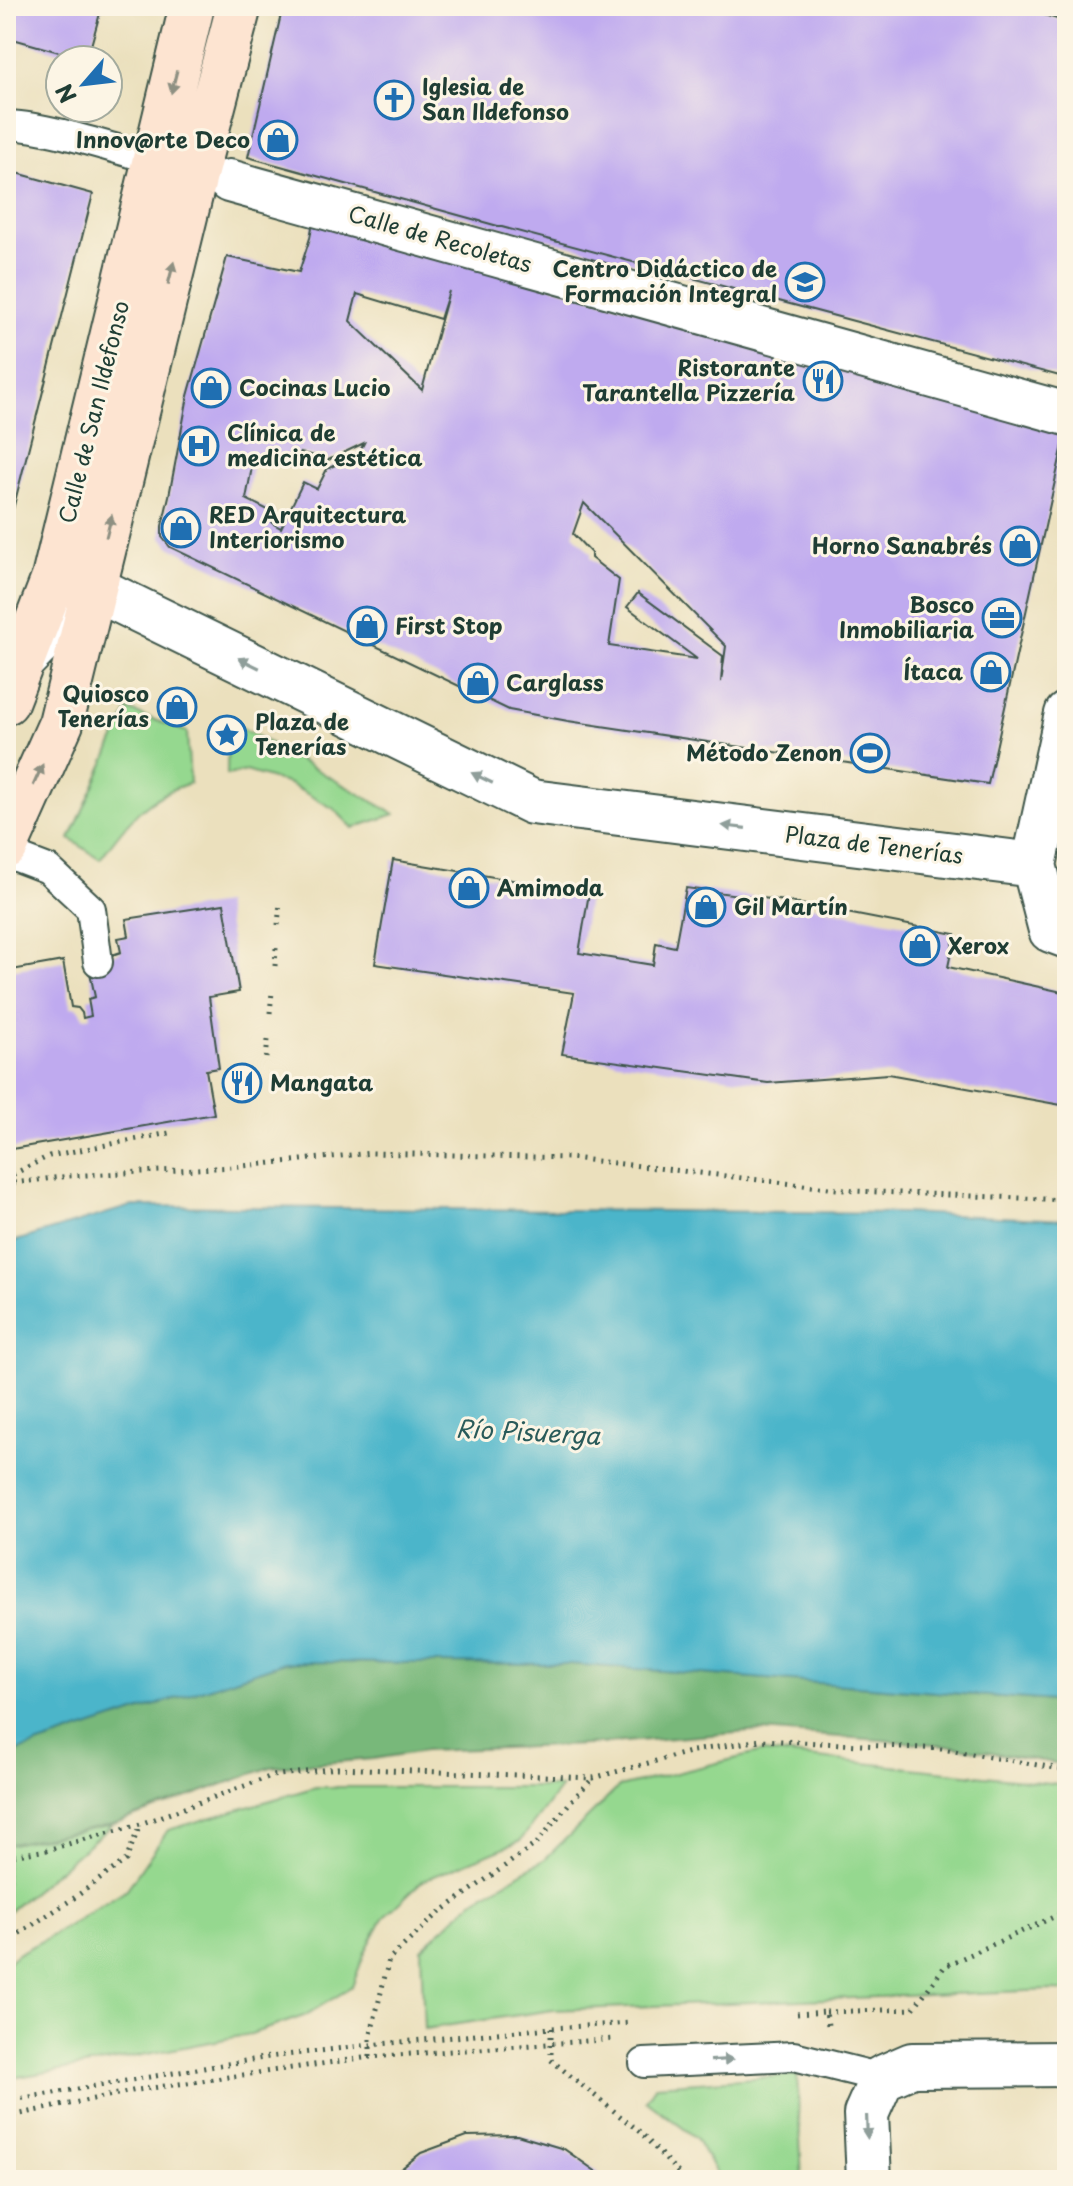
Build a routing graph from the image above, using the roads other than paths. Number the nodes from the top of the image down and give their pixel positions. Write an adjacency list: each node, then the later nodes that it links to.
1 (192, 6): 4 (main road, Calle de San Ildefonso, one-way to 4)
2 (239, 6): 4 (main road, Calle de San Ildefonso)
3 (6, 125): 4 (lane)
4 (193, 170): 5 (street, Calle de Recoletas); 6 (main road, Calle de San Ildefonso, one-way to 4); 7 (main road, Calle de San Ildefonso)
5 (1067, 414)
6 (94, 588): 7 (street, Calle de San Ildefonso); 10 (main road, Calle de San Ildefonso, one-way to 6); 12 (street, Plaza de Tenerías, one-way to 6)
7 (22, 661): 8 (main road, Calle de San Ildefonso)
8 (6, 702)
9 (1067, 714): 12 (street)
10 (6, 846)
11 (6, 853): 14 (lane)
12 (1034, 865): 13 (street)
13 (1067, 936)
14 (98, 962)
15 (644, 2063): 17 (lane, one-way to 17)
16 (1067, 2064): 17 (street)
17 (882, 2078): 18 (street, one-way to 18)
18 (869, 2180)

